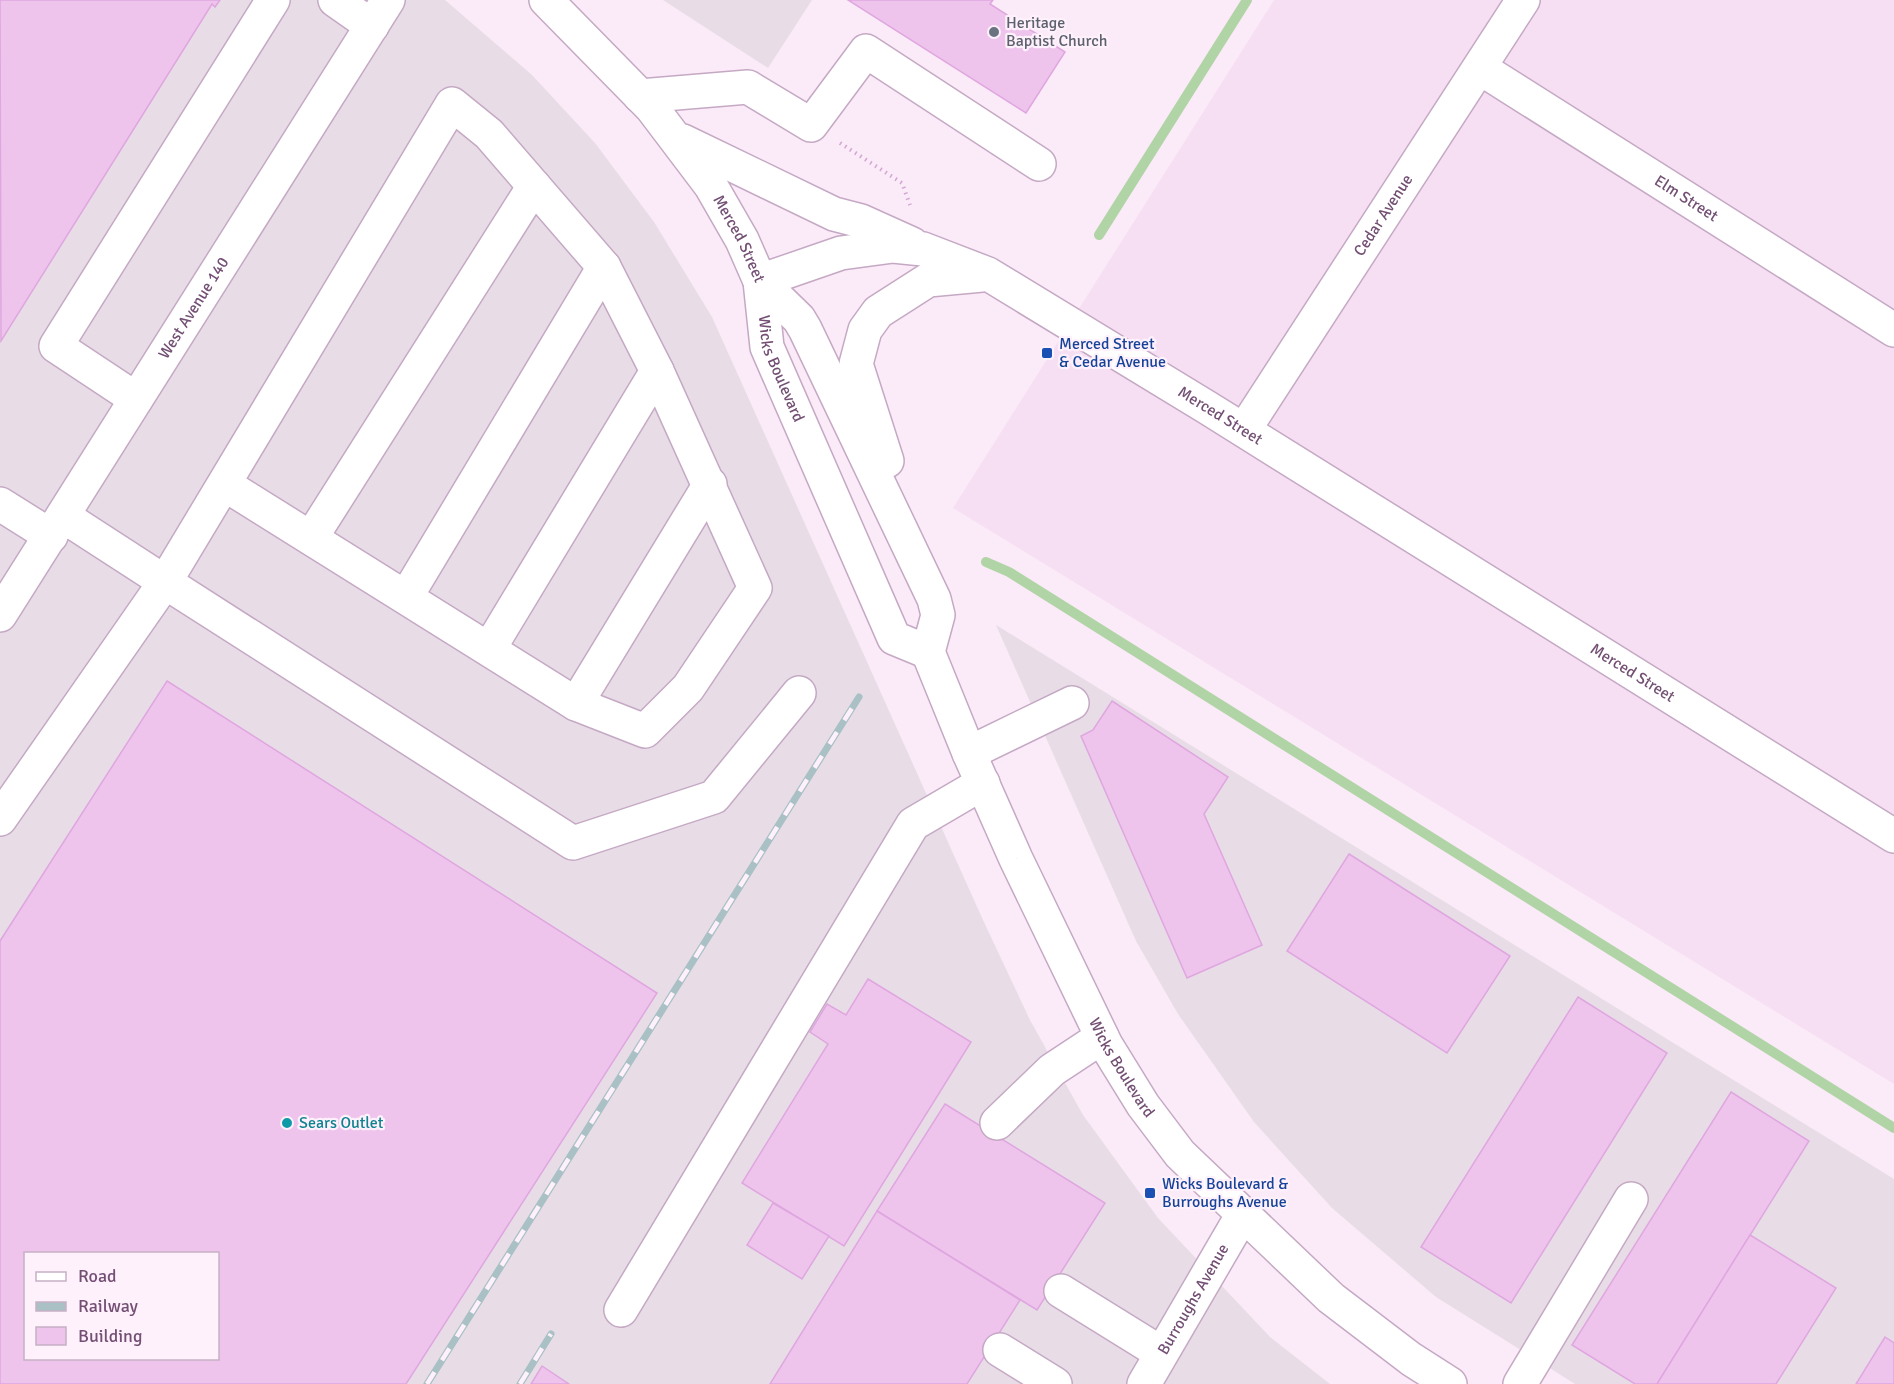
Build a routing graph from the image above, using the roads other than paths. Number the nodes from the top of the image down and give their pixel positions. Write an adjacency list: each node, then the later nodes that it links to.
1 (273, 0): 17 (street)
2 (335, 0): 5 (street)
3 (546, 0): 7 (street, Merced Street)
4 (1522, 0): 6 (street, Cedar Avenue)
5 (380, 13): 17 (street, West Avenue 140)
6 (1480, 68): 15 (street, Elm Street); 18 (street, Cedar Avenue)
7 (640, 96): 8 (street, Merced Street); 9 (street)
8 (676, 138): 11 (street); 14 (street, Merced Street)
9 (1039, 164)
10 (534, 186): 12 (street); 19 (street); 23 (street)
11 (923, 249): 13 (street, Merced Street); 14 (street, Merced Street)
12 (604, 267): 16 (street); 25 (street)
13 (988, 274): 18 (street, Merced Street); 26 (street)
14 (760, 281): 26 (street, Wicks Boulevard); 29 (street, Wicks Boulevard)
15 (1894, 330)
16 (657, 371): 20 (street); 28 (street)
17 (136, 399): 22 (street, West Avenue 140)
18 (1244, 430): 36 (street, Merced Street)
19 (224, 484): 23 (street); 24 (street)
20 (710, 484): 32 (street); 32 (street)
21 (0, 504): 22 (street)
22 (57, 526): 24 (street); 27 (street, West Avenue 140)
23 (311, 538): 25 (street)
24 (165, 582): 30 (street); 35 (street)
25 (406, 597): 28 (street)
26 (934, 599): 29 (street, Wicks Boulevard)
27 (0, 615)
28 (489, 649): 32 (street)
29 (928, 652): 33 (street, Wicks Boulevard)
30 (799, 693)
31 (1072, 703): 33 (street)
32 (576, 704)
33 (969, 753): 34 (street, Wicks Boulevard)
34 (983, 783): 37 (street, Wicks Boulevard); 42 (street)
35 (0, 819)
36 (1894, 836)
37 (1102, 1036): 38 (street); 40 (street, Wicks Boulevard)
38 (997, 1124)
39 (1631, 1199): 48 (street)
40 (1243, 1214): 44 (street, Burroughs Avenue); 47 (street, Wicks Boulevard)
41 (1061, 1291): 44 (street)
42 (621, 1310)
43 (1000, 1350): 45 (street)
44 (1161, 1353): 46 (street, Burroughs Avenue)
45 (1055, 1384)
46 (1144, 1384)
47 (1450, 1384)
48 (1520, 1384)

